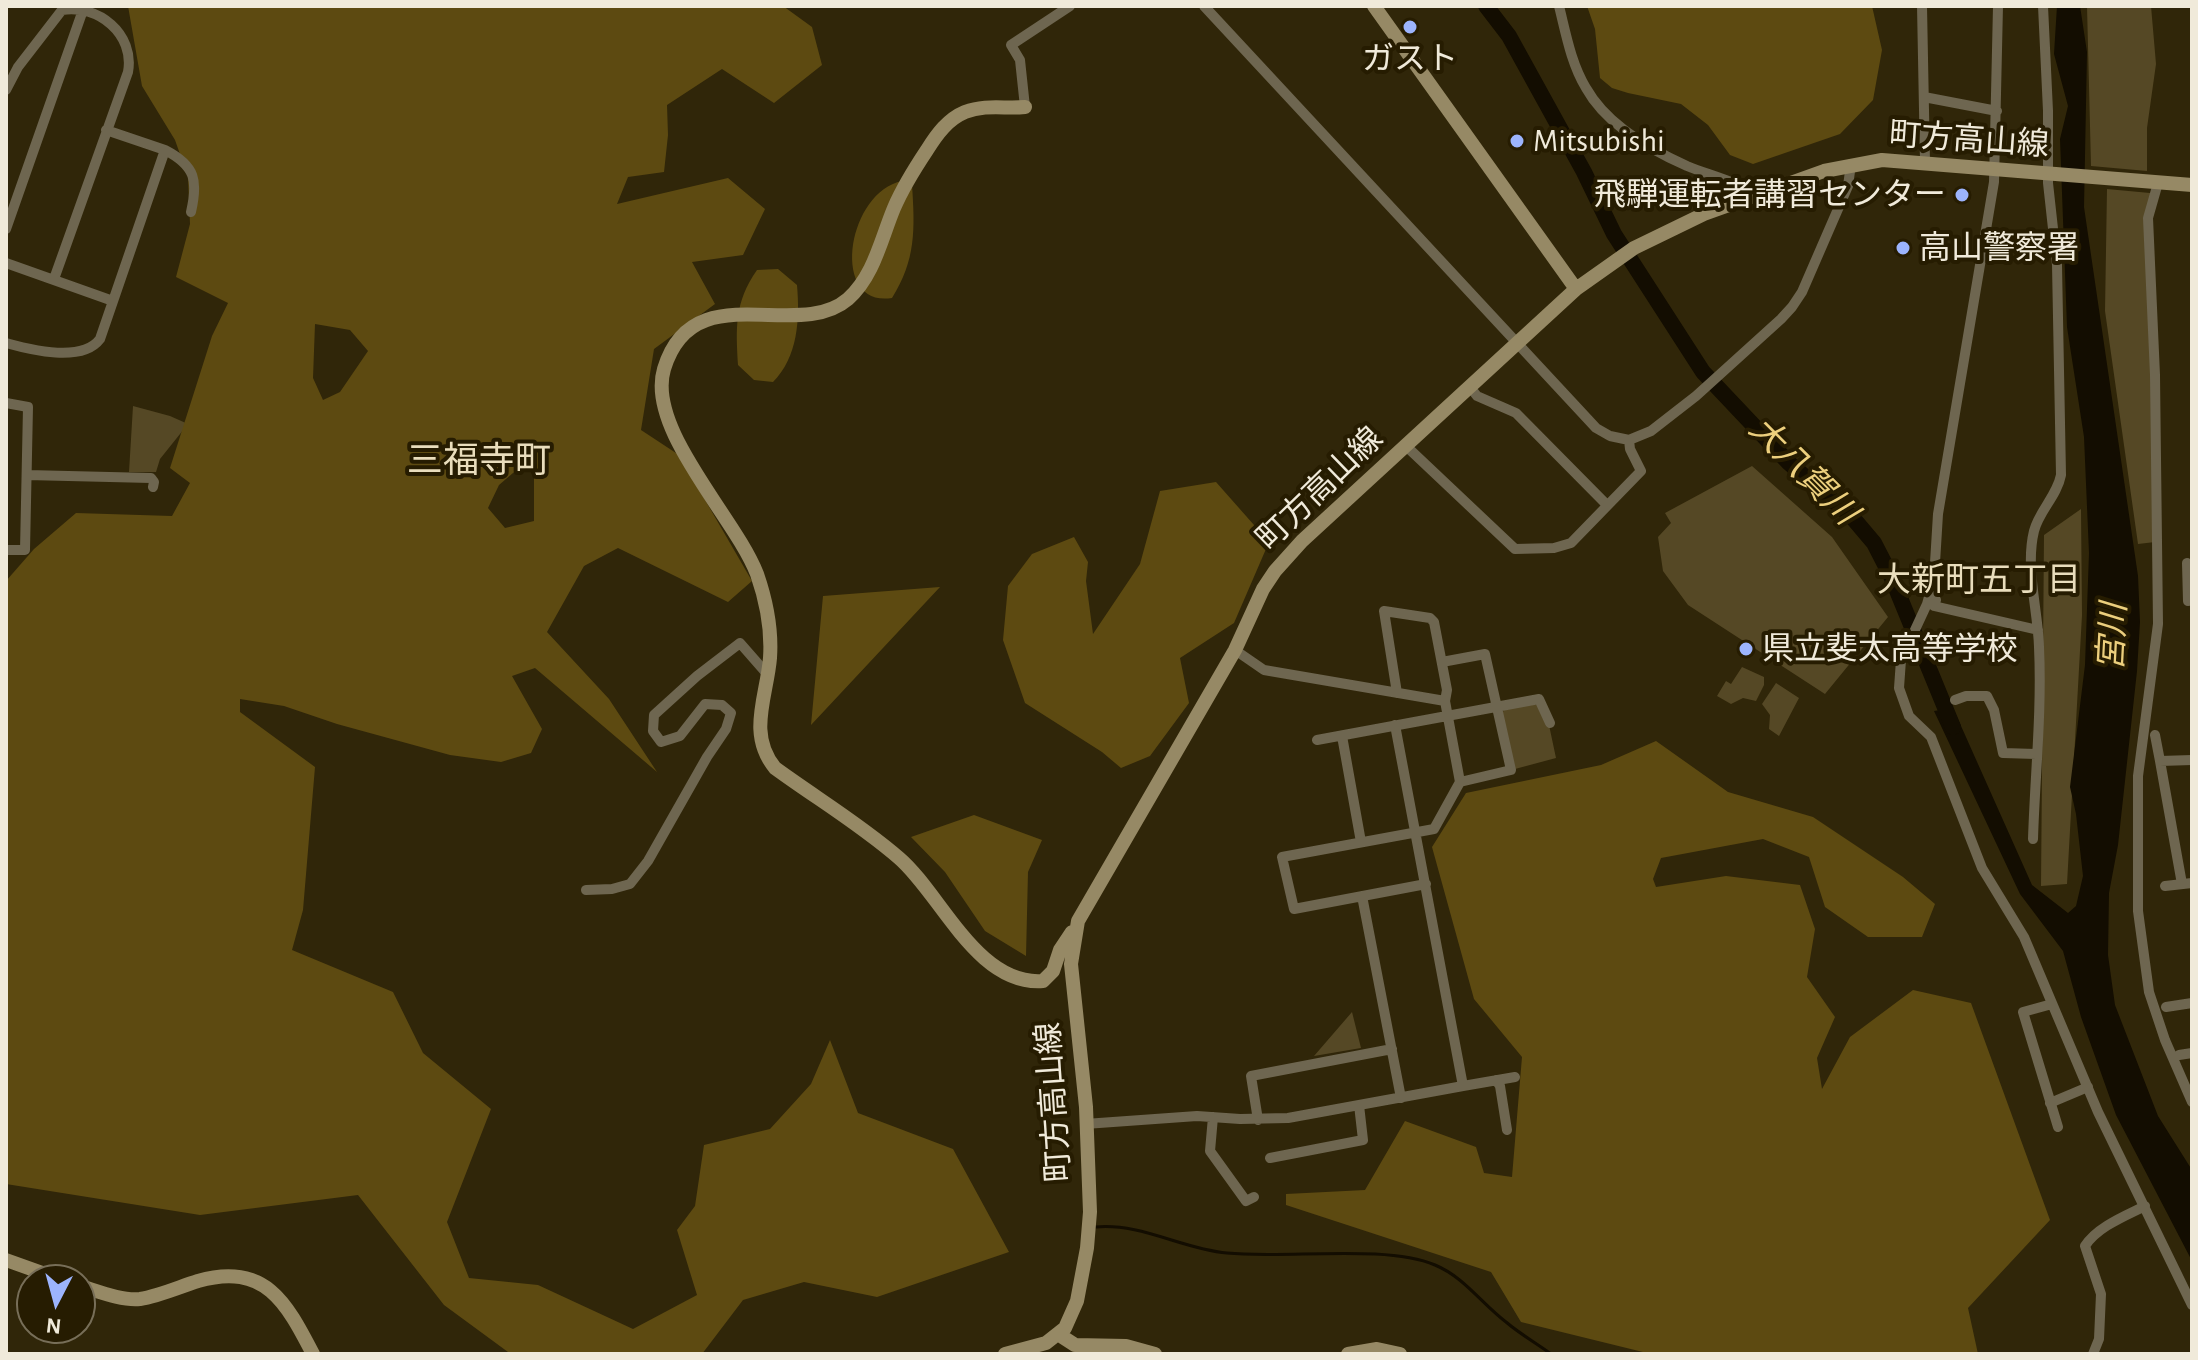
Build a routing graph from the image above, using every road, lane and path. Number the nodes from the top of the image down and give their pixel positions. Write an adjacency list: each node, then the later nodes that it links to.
1 (1070, 6): 11 (street)
2 (1204, 6): 29 (street)
3 (1374, 6): 26 (street)
4 (1559, 6): 21 (street)
5 (1922, 6): 10 (street)
6 (1998, 6): 12 (street)
7 (2043, 6): 18 (street)
8 (83, 10): 9 (street); 13 (street); 23 (street)
9 (6, 90)
10 (1924, 97): 12 (street); 15 (street)
11 (1025, 107): 44 (street)
12 (1997, 111): 17 (street)
13 (106, 130): 14 (street); 25 (street)
14 (165, 150): 22 (street); 27 (street)
15 (1925, 162): 16 (street, 町方高山線); 17 (street, 町方高山線)
16 (1851, 164): 21 (street, 町方高山線); 32 (street)
17 (1996, 169): 18 (street, 町方高山線); 39 (street)
18 (2050, 174): 19 (street, 町方高山線); 41 (street)
19 (2154, 182): 20 (street, 町方高山線); 79 (street)
20 (2192, 185)
21 (1755, 195): 26 (street, 町方高山線)
22 (191, 212)
23 (6, 229)
24 (6, 263): 25 (street)
25 (54, 279): 27 (street)
26 (1576, 289): 29 (street, 町方高山線)
27 (113, 301): 28 (street)
28 (6, 343)
29 (1517, 344): 30 (street, 町方高山線); 32 (street)
30 (1470, 387): 33 (street, 町方高山線); 36 (street)
31 (6, 403): 34 (street)
32 (1629, 440): 36 (street)
33 (1406, 446): 36 (street); 42 (street, 町方高山線)
34 (27, 475): 35 (street); 37 (street)
35 (153, 487)
36 (1607, 505)
37 (6, 550)
38 (2189, 569): 40 (street)
39 (1928, 601): 41 (street); 69 (street)
40 (2188, 601)
41 (2038, 630): 55 (street)
42 (1235, 650): 45 (street); 67 (street, 町方高山線)
43 (1442, 662): 45 (street); 47 (street); 48 (street)
44 (768, 675): 65 (street); 67 (street)
45 (1397, 693): 47 (street)
46 (1955, 700): 55 (street)
47 (1445, 701): 49 (street)
48 (1497, 707): 49 (street); 50 (street); 58 (street)
49 (1449, 716): 51 (street); 58 (street)
50 (1550, 723)
51 (1395, 725): 53 (street); 59 (street)
52 (2155, 735): 57 (street)
53 (1342, 736): 54 (street); 61 (street)
54 (1317, 740)
55 (2036, 754): 60 (street)
56 (2192, 760): 57 (street)
57 (2160, 761): 62 (street)
58 (1460, 782): 59 (street)
59 (1414, 832): 61 (street); 63 (street)
60 (2033, 839)
61 (1361, 842): 66 (street)
62 (2187, 883): 64 (street)
63 (1426, 884): 66 (street); 76 (street)
64 (2165, 886)
65 (586, 890)
66 (1362, 896): 71 (street)
67 (1078, 921): 84 (street, 町方高山線)
68 (2192, 1003): 70 (street)
69 (2052, 1004): 77 (street); 80 (street)
70 (2166, 1007)
71 (1392, 1049): 78 (street); 83 (street)
72 (2192, 1053): 73 (street)
73 (2179, 1055)
74 (1515, 1077): 75 (street)
75 (1496, 1080): 76 (street); 86 (street)
76 (1463, 1086): 78 (street)
77 (2088, 1087): 80 (street); 89 (street)
78 (1401, 1098): 81 (street)
79 (2192, 1102)
80 (2050, 1103): 85 (street)
81 (1359, 1105): 83 (street); 87 (street)
82 (1213, 1117): 83 (street); 84 (street); 88 (street)
83 (1258, 1120)
84 (1085, 1124): 92 (street, 町方高山線)
85 (2058, 1127)
86 (1507, 1130)
87 (1270, 1158)
88 (1254, 1197)
89 (2145, 1206): 91 (street); 98 (street)
90 (96, 1290): 93 (street)
91 (2192, 1305)
92 (1058, 1334): 94 (street); 95 (street)
93 (313, 1354)
94 (1005, 1354)
95 (1155, 1354)
96 (1348, 1354): 97 (street)
97 (1400, 1354)
98 (2093, 1354)

